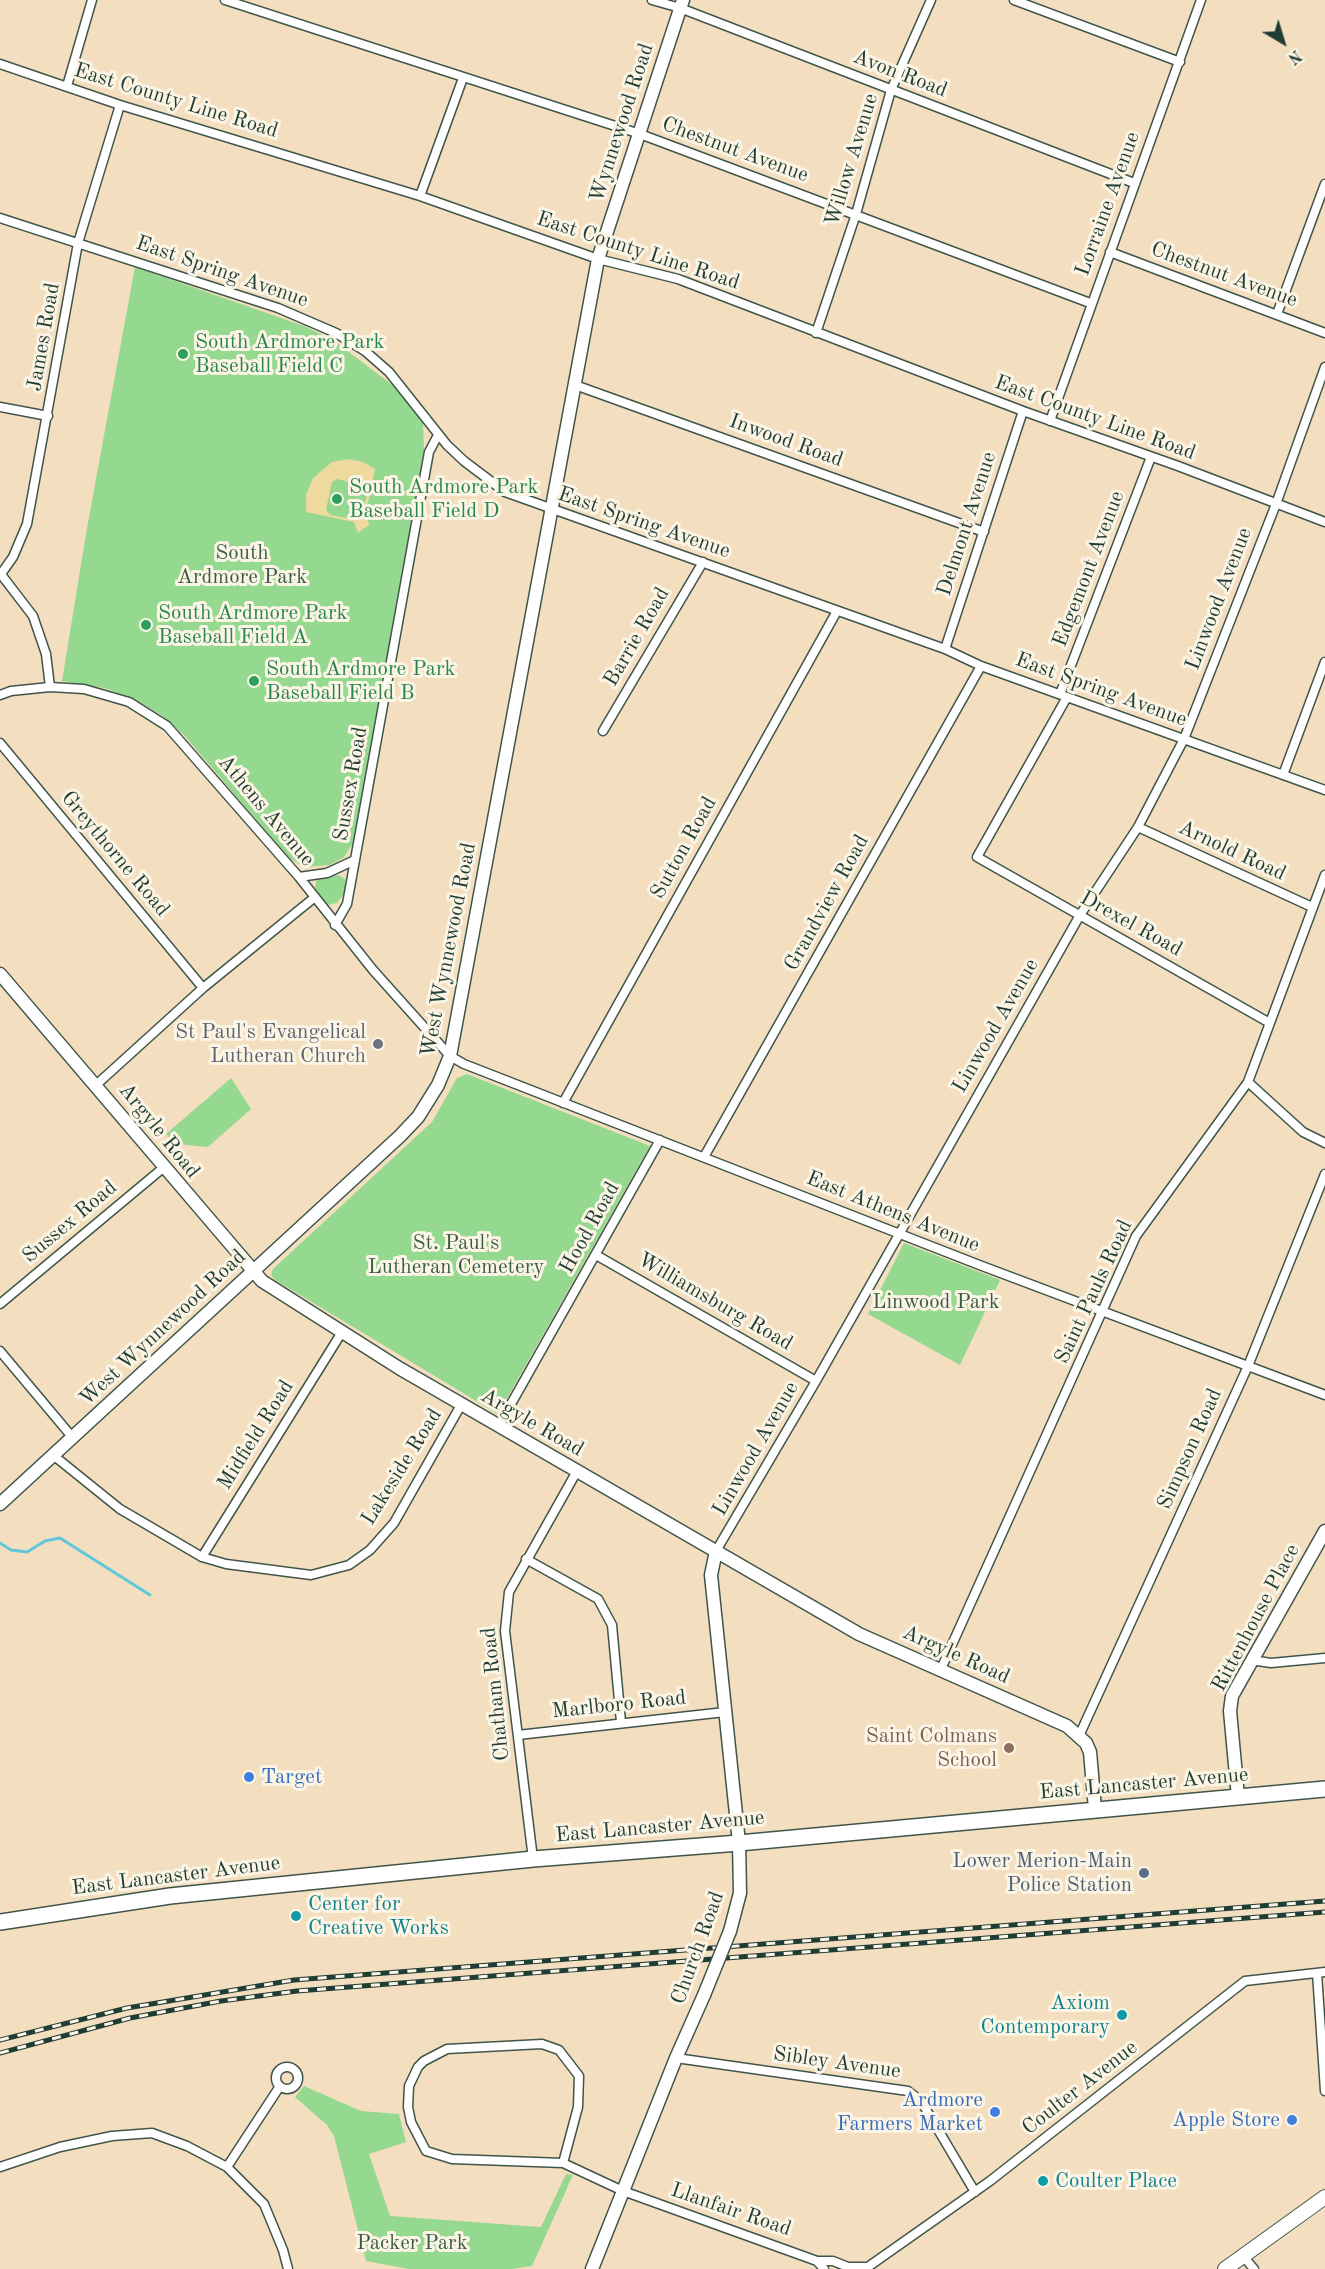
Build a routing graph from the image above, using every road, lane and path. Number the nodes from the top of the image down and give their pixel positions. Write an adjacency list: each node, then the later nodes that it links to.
1 (92, 0): 11 (street)
2 (225, 0): 10 (street, Chestnut Avenue)
3 (652, 0): 7 (street, Avon Road)
4 (931, 0): 12 (street, Willow Avenue)
5 (1014, 0): 8 (street)
6 (1201, 0): 8 (street, Lorraine Avenue)
7 (682, 4): 12 (street, Avon Road); 14 (street, Wynnewood Road)
8 (1180, 62): 15 (street, Lorraine Avenue)
9 (0, 64): 11 (street, East County Line Road)
10 (463, 78): 14 (street, Chestnut Avenue); 17 (street)
11 (68, 86): 13 (street, East County Line Road)
12 (891, 90): 15 (street, Avon Road); 18 (street, Willow Avenue)
13 (120, 105): 17 (street, East County Line Road); 20 (street, James Road)
14 (640, 134): 18 (street, Chestnut Avenue); 22 (street, Wynnewood Road)
15 (1134, 183): 21 (street, Lorraine Avenue)
16 (1325, 184): 24 (street)
17 (420, 196): 22 (street, East County Line Road)
18 (856, 214): 23 (street, Chestnut Avenue); 25 (street, Willow Avenue)
19 (0, 218): 20 (street, East Spring Avenue)
20 (78, 243): 31 (street, James Road); 33 (street, East Spring Avenue)
21 (1110, 252): 23 (street, Lorraine Avenue); 24 (street, Chestnut Avenue)
22 (598, 259): 25 (street, East County Line Road); 28 (street, West Wynnewood Road)
23 (1090, 303): 32 (street, Lorraine Avenue)
24 (1277, 314): 26 (street, Chestnut Avenue)
25 (816, 333): 30 (street, East County Line Road)
26 (1325, 333)
27 (1325, 368): 35 (street, Linwood Avenue)
28 (575, 385): 36 (street, West Wynnewood Road); 38 (street, Inwood Road)
29 (0, 407): 31 (street)
30 (1023, 411): 32 (street, East County Line Road); 38 (street, Delmont Avenue)
31 (48, 416): 40 (street, James Road)
32 (1050, 421): 34 (street, East County Line Road)
33 (438, 435): 36 (street, East Spring Avenue); 55 (street, Sussex Road)
34 (1151, 457): 35 (street, East County Line Road); 47 (street, Edgemont Avenue)
35 (1276, 504): 37 (street, East County Line Road); 49 (street, Linwood Avenue)
36 (553, 510): 39 (street, East Spring Avenue); 65 (street, West Wynnewood Road)
37 (1325, 522)
38 (984, 532): 42 (street, Delmont Avenue)
39 (703, 562): 41 (street, East Spring Avenue); 48 (street, Barrie Road)
40 (1, 573): 45 (street)
41 (837, 611): 42 (street, East Spring Avenue); 68 (street, Sutton Road)
42 (945, 649): 44 (street, East Spring Avenue)
43 (1325, 662): 51 (street)
44 (981, 666): 47 (street, East Spring Avenue); 71 (street, Grandview Road)
45 (50, 687): 46 (street, Athens Avenue); 57 (street, Athens Avenue)
46 (0, 695)
47 (1064, 696): 49 (street, East Spring Avenue); 54 (street, Edgemont Avenue)
48 (603, 731)
49 (1184, 739): 51 (street, East Spring Avenue); 53 (street, Linwood Avenue)
50 (0, 744): 63 (street, Greythorne Road)
51 (1283, 775): 52 (street, East Spring Avenue)
52 (1325, 790)
53 (1138, 827): 59 (street, Arnold Road); 60 (street, Linwood Avenue)
54 (977, 857): 60 (street, Drexel Road)
55 (355, 860): 57 (street); 61 (street, Sussex Road)
56 (1325, 875): 59 (street, Saint Pauls Road)
57 (299, 877): 58 (street, Athens Avenue)
58 (315, 897): 61 (street, Athens Avenue); 63 (street)
59 (1312, 907): 64 (street, Saint Pauls Road)
60 (1080, 915): 64 (street, Drexel Road); 74 (street, Linwood Avenue)
61 (335, 925): 65 (street, Athens Avenue)
62 (0, 974): 67 (street, Argyle Road)
63 (203, 988): 67 (street)
64 (1268, 1022): 66 (street, Saint Pauls Road)
65 (450, 1056): 68 (street, East Athens Avenue); 76 (street, West Wynnewood Road)
66 (1248, 1082): 70 (street); 78 (street, Saint Pauls Road)
67 (96, 1085): 72 (street, Argyle Road)
68 (562, 1103): 69 (street, East Athens Avenue)
69 (660, 1140): 71 (street, East Athens Avenue); 75 (street, Hood Road)
70 (1325, 1143)
71 (704, 1157): 74 (street, East Athens Avenue)
72 (163, 1168): 76 (street, Argyle Road); 77 (street, Sussex Road)
73 (1325, 1174): 81 (street, Simpson Road)
74 (900, 1232): 78 (street, East Athens Avenue); 82 (street, Linwood Avenue)
75 (596, 1255): 82 (street, Williamsburg Road); 85 (street, Hood Road)
76 (253, 1271): 79 (street, Argyle Road); 86 (street, West Wynnewood Road)
77 (0, 1304)
78 (1105, 1311): 81 (street, East Athens Avenue); 96 (street, Saint Pauls Road)
79 (342, 1332): 84 (street, Argyle Road); 92 (street, Midfield Road)
80 (0, 1351): 86 (street)
81 (1248, 1366): 83 (street, East Athens Avenue); 100 (street, Simpson Road)
82 (816, 1381): 91 (street, Linwood Avenue)
83 (1325, 1395)
84 (461, 1405): 85 (street, Argyle Road); 92 (street, Lakeside Road)
85 (498, 1427): 88 (street, Argyle Road)
86 (73, 1438): 87 (street, West Wynnewood Road)
87 (54, 1455): 89 (street, West Wynnewood Road); 92 (street, Lakeside Road)
88 (576, 1471): 91 (street, Argyle Road); 93 (street, Chatham Road)
89 (0, 1503)
90 (1325, 1531): 95 (street, Rittenhouse Place)
91 (716, 1551): 96 (street, Argyle Road); 97 (street, Church Road)
92 (202, 1557)
93 (526, 1559): 98 (street); 99 (street, Chatham Road)
94 (1325, 1658): 95 (street)
95 (1251, 1660): 102 (street, Rittenhouse Place)
96 (941, 1669): 100 (street, Argyle Road)
97 (725, 1712): 98 (street, Marlboro Road); 104 (street, Church Road)
98 (621, 1722): 99 (street, Marlboro Road)
99 (518, 1735): 105 (street, Chatham Road)
100 (1079, 1736): 103 (street)
101 (1325, 1789): 102 (highway, East Lancaster Avenue)
102 (1238, 1797): 103 (highway, East Lancaster Avenue)
103 (1095, 1809): 104 (highway, East Lancaster Avenue)
104 (739, 1843): 105 (highway, East Lancaster Avenue); 108 (street, Church Road, bridge)
105 (533, 1858): 106 (highway, East Lancaster Avenue)
106 (0, 1922)
107 (1321, 1973): 110 (street); 115 (street, Coulter Avenue)
108 (676, 2058): 114 (street, Church Road); 115 (street, Sibley Avenue)
109 (280, 2086): 113 (street)
110 (1325, 2091)
111 (563, 2163): 111 (street); 114 (street, Llanfair Road)
112 (0, 2167): 113 (street)
113 (227, 2167): 120 (street)
114 (623, 2191): 118 (street, Llanfair Road); 121 (street, Church Road)
115 (975, 2192): 119 (street, Coulter Avenue)
116 (1323, 2196): 117 (main road)
117 (1243, 2256): 123 (main road); 124 (street)
118 (817, 2261): 119 (street, Coulter Avenue); 122 (street, Llanfair Road)
119 (866, 2268)
120 (288, 2269)
121 (592, 2269)
122 (824, 2269)
123 (1225, 2269)
124 (1254, 2269)

